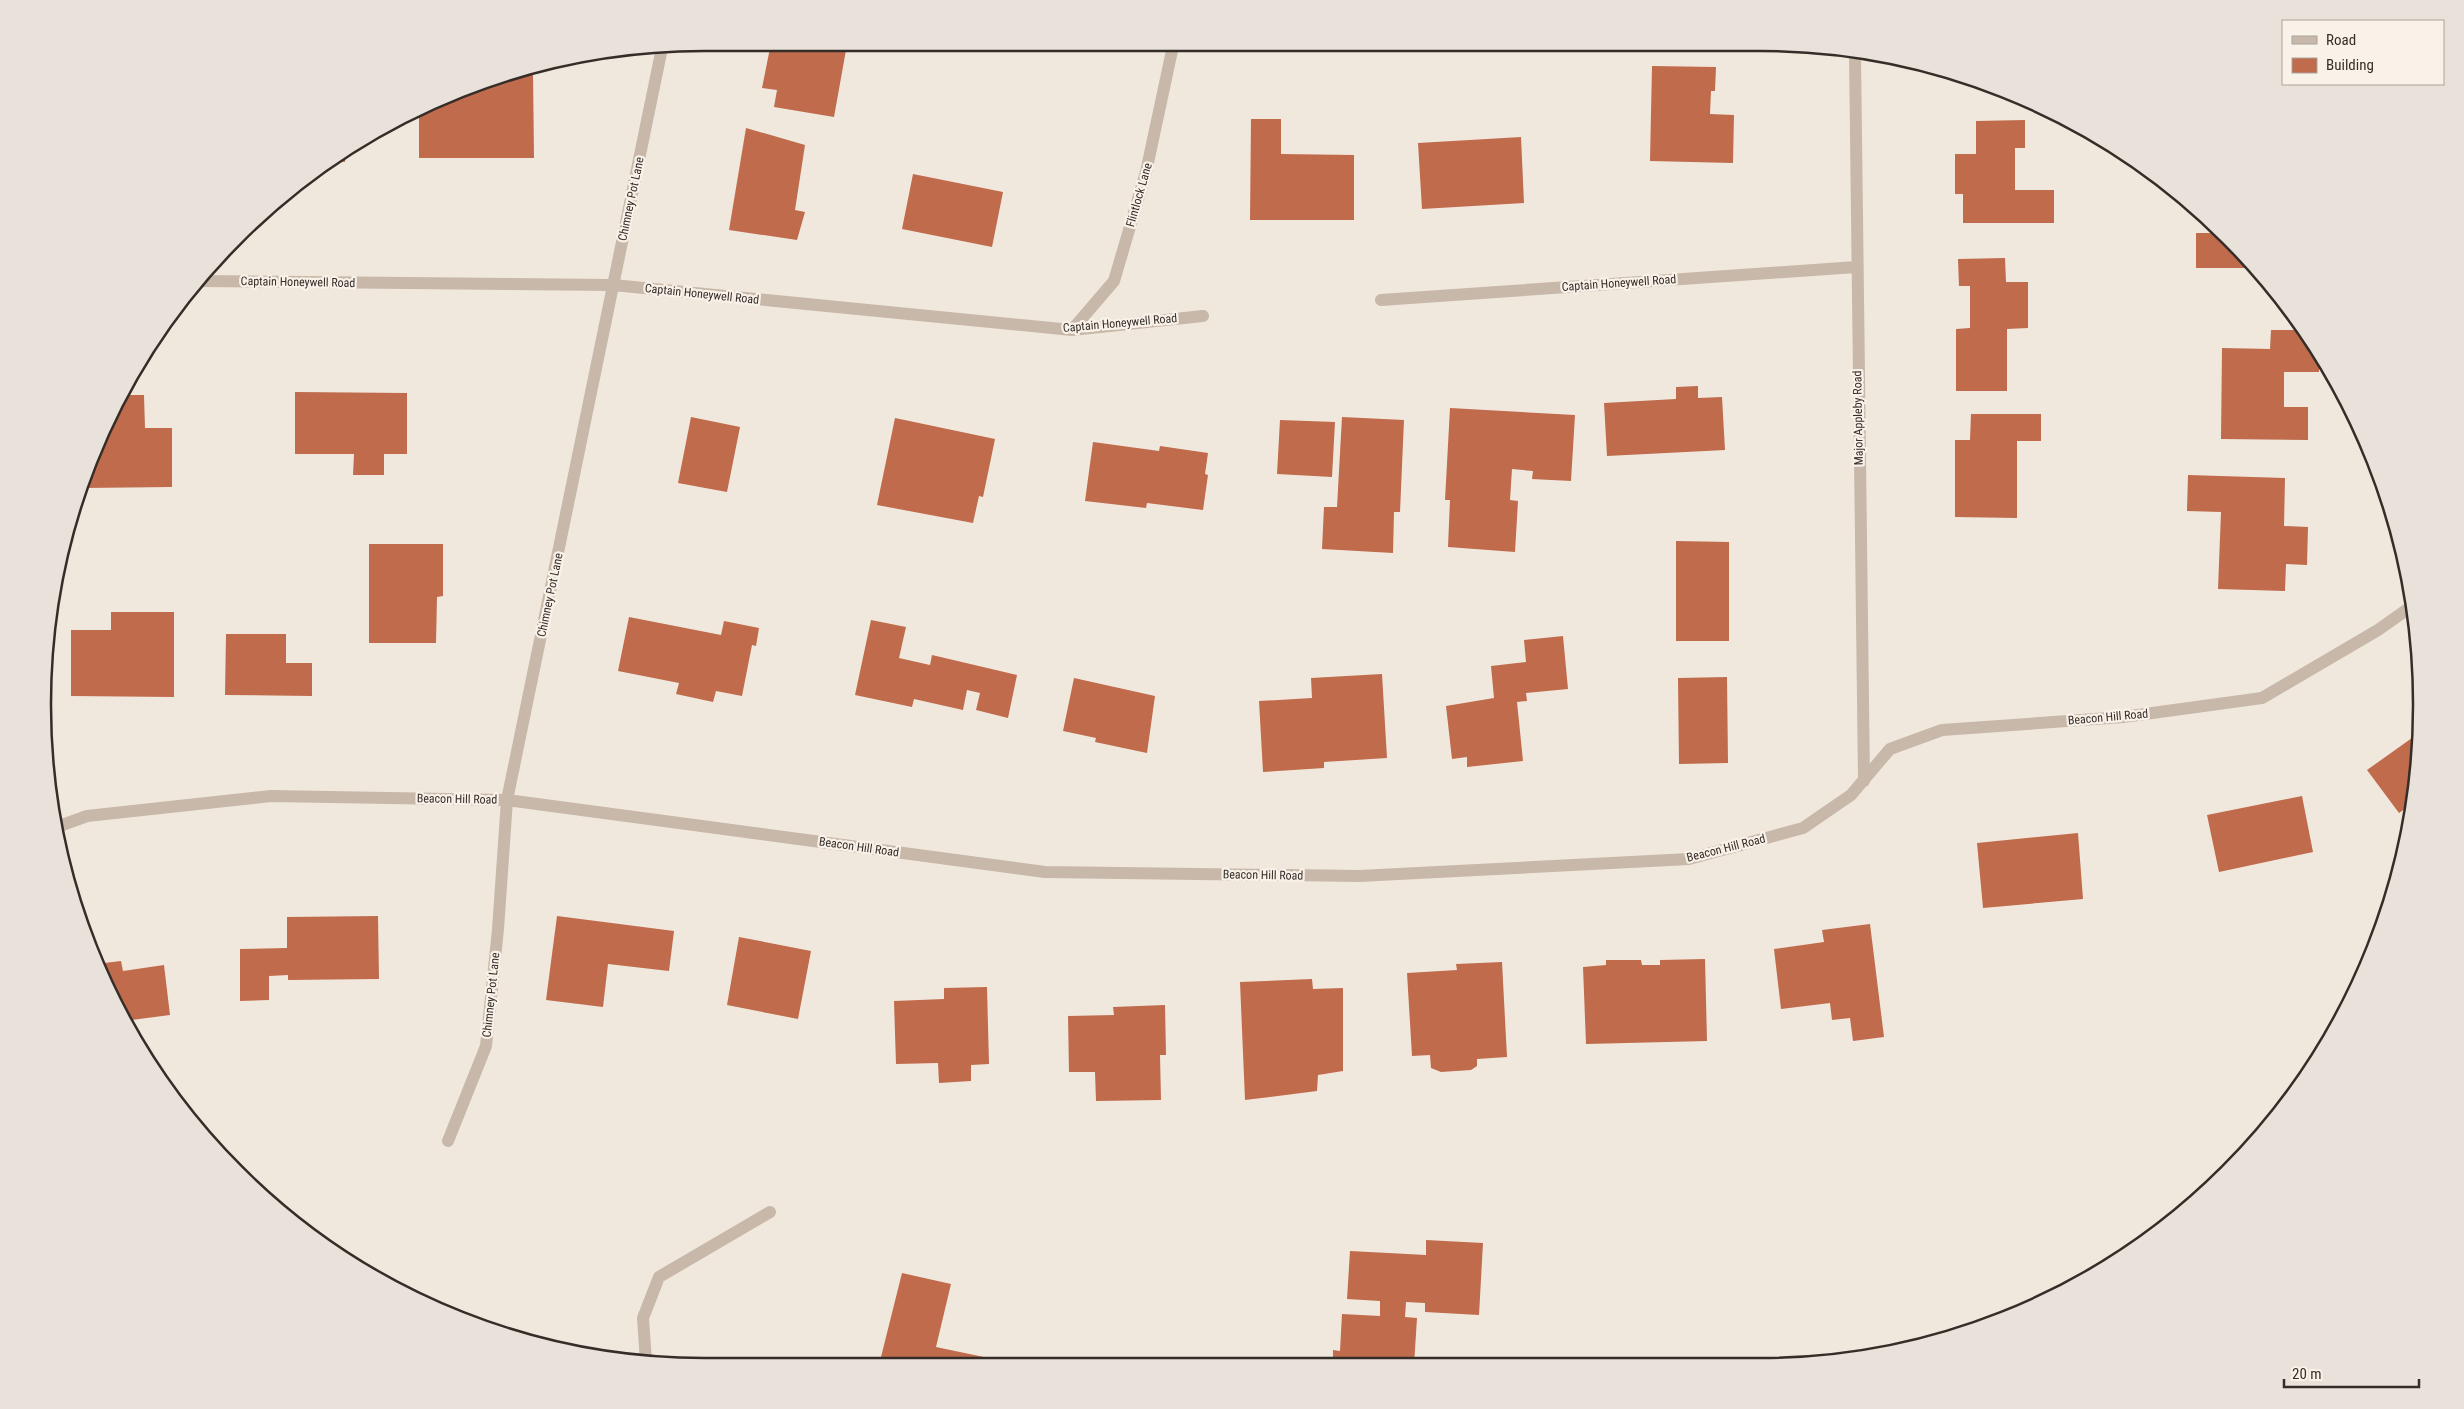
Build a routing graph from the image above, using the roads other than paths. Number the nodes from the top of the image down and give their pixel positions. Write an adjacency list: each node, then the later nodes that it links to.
1 (1172, 51): 9 (street, Flintlock Lane)
2 (661, 53): 6 (street, Chimney Pot Lane)
3 (1855, 59): 4 (street, Major Appleby Road)
4 (1856, 267): 7 (street, Captain Honeywell Road); 11 (street, Major Appleby Road)
5 (207, 281): 6 (street, Captain Honeywell Road)
6 (613, 285): 9 (street, Captain Honeywell Road); 12 (street, Chimney Pot Lane)
7 (1381, 300)
8 (1203, 316): 9 (street, Captain Honeywell Road)
9 (1072, 330)
10 (2406, 611): 11 (street, Beacon Hill Road)
11 (1864, 781): 12 (street, Beacon Hill Road)
12 (508, 800): 13 (street, Beacon Hill Road); 14 (street, Chimney Pot Lane)
13 (63, 825)
14 (448, 1141)
15 (770, 1212): 16 (street)
16 (645, 1354)

